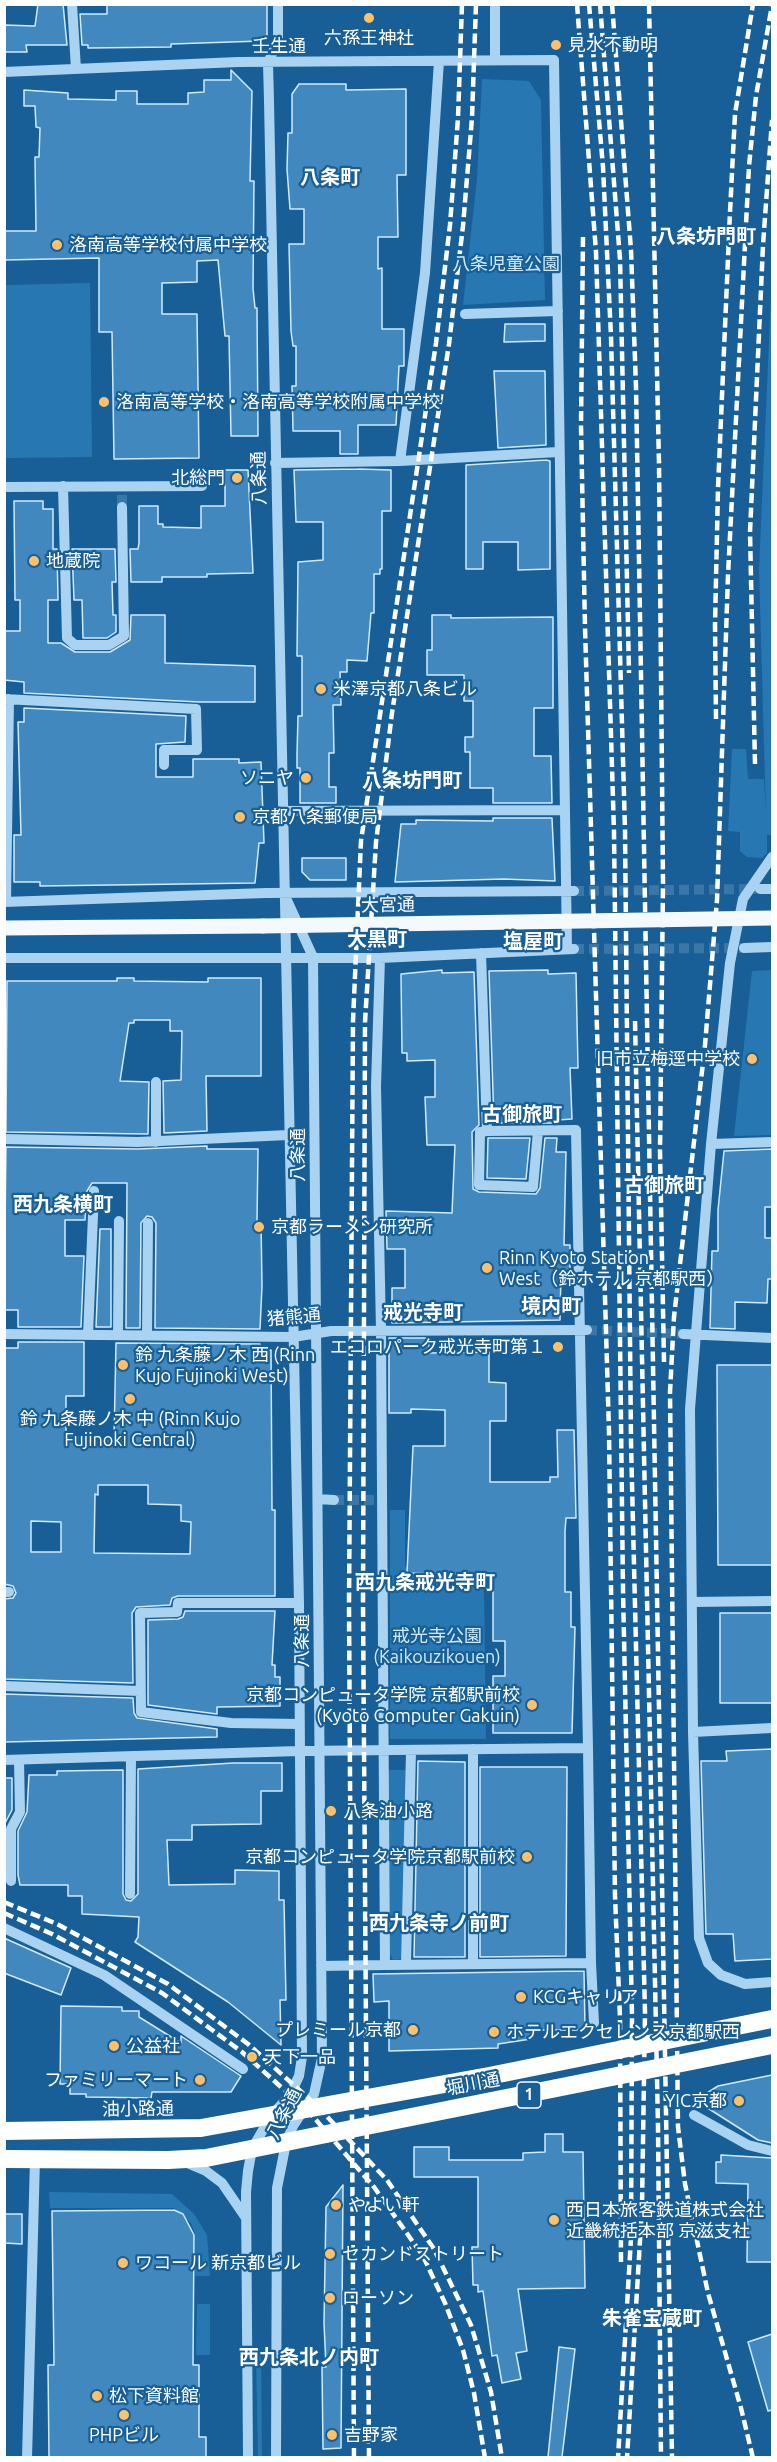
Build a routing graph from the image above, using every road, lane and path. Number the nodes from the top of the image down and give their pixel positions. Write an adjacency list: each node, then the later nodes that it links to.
1 (72, 4): 7 (street)
2 (278, 4): 6 (street)
3 (495, 4): 4 (street)
4 (495, 60): 5 (street, 壬生通); 9 (street, 壬生通)
5 (440, 61): 6 (street, 壬生通); 12 (street)
6 (268, 63): 7 (street, 壬生通); 13 (street, 八条通)
7 (76, 69): 8 (street, 壬生通)
8 (4, 72)
9 (558, 311): 10 (street); 11 (street)
10 (465, 314)
11 (558, 452): 12 (street); 20 (street)
12 (400, 461): 13 (street)
13 (275, 463): 21 (street, 八条通)
14 (63, 486): 16 (street); 17 (street); 17 (street)
15 (202, 486): 17 (street)
16 (4, 487)
17 (122, 496)
18 (7, 699): 19 (street); 27 (street)
19 (164, 765)
20 (565, 810): 21 (street); 25 (street)
21 (281, 811): 26 (street, 八条通)
22 (772, 857): 44 (street)
23 (760, 889): 24 (street)
24 (772, 889)
25 (570, 891): 26 (street); 32 (street)
26 (283, 892): 27 (street); 33 (street, 八条通); 34 (street, 八条通)
27 (5, 902)
28 (772, 918): 29 (main road, 大宮通, bridge)
29 (4, 928)
30 (772, 947): 31 (street)
31 (744, 948)
32 (481, 953): 36 (street); 38 (street)
33 (285, 957): 34 (street); 35 (street); 40 (street, 八条通)
34 (313, 957): 36 (street); 50 (street, 八条通)
35 (4, 958)
36 (380, 958): 49 (street)
37 (156, 1082): 42 (street)
38 (487, 1131): 39 (street); 39 (street)
39 (538, 1131): 48 (street)
40 (288, 1135): 42 (street); 56 (street, 八条通)
41 (4, 1139): 42 (street)
42 (156, 1142)
43 (772, 1142): 44 (street)
44 (711, 1144): 52 (street)
45 (94, 1191): 53 (street)
46 (119, 1221): 54 (street)
47 (148, 1222): 55 (street)
48 (584, 1330): 49 (street, 猪熊通); 68 (street)
49 (381, 1331): 50 (street, 猪熊通); 70 (street)
50 (315, 1332): 56 (street, 猪熊通); 58 (street, 八条通)
51 (4, 1334): 53 (street, 猪熊通)
52 (689, 1334): 57 (street); 61 (street)
53 (88, 1335): 54 (street, 猪熊通)
54 (118, 1335): 55 (street, 猪熊通)
55 (147, 1335): 56 (street, 猪熊通)
56 (293, 1337): 62 (street, 八条通)
57 (772, 1338)
58 (318, 1499): 59 (street); 72 (street, 八条通)
59 (333, 1500)
60 (772, 1601): 61 (street)
61 (692, 1602): 67 (street)
62 (299, 1603): 64 (street); 65 (street, 八条通)
63 (4, 1686): 64 (street)
64 (140, 1691): 65 (street)
65 (299, 1724): 71 (street, 八条通)
66 (772, 1728): 67 (street)
67 (693, 1732): 85 (street)
68 (588, 1748): 69 (street); 80 (street)
69 (473, 1749): 73 (street); 82 (street)
70 (383, 1750): 72 (street); 73 (street); 83 (street)
71 (299, 1751): 72 (street); 74 (street); 92 (street, 八条通)
72 (319, 1751): 84 (street, 八条通)
73 (411, 1751): 81 (street)
74 (131, 1757): 76 (street); 78 (street)
75 (4, 1760): 76 (street)
76 (19, 1760): 77 (street)
77 (11, 1881)
78 (130, 1894)
79 (4, 1928): 89 (street)
80 (591, 1963): 82 (street); 87 (street)
81 (406, 1964): 82 (street); 83 (street)
82 (473, 1964)
83 (385, 1965): 84 (street)
84 (321, 1966): 90 (street, 八条通)
85 (772, 1982)
86 (772, 2019): 90 (highway, 堀川通 / 1)
87 (594, 2023)
88 (772, 2045): 94 (highway, 堀川通 / 1)
89 (243, 2069)
90 (304, 2110): 92 (highway, 堀川通 / 1); 94 (street, 八条通)
91 (694, 2115): 96 (street)
92 (271, 2116): 93 (highway, 油小路通 / 1); 95 (street, 八条通)
93 (4, 2131)
94 (286, 2143): 95 (highway, 堀川通 / 1); 103 (street, 八条通)
95 (252, 2149): 99 (highway, 1); 100 (street, 八条通)
96 (772, 2151)
97 (4, 2159): 98 (highway, 1)
98 (35, 2159): 99 (highway, 1); 101 (street)
99 (168, 2160): 100 (street)
100 (246, 2218): 102 (street, 八条通)
101 (27, 2457)
102 (248, 2457)
103 (276, 2457)

